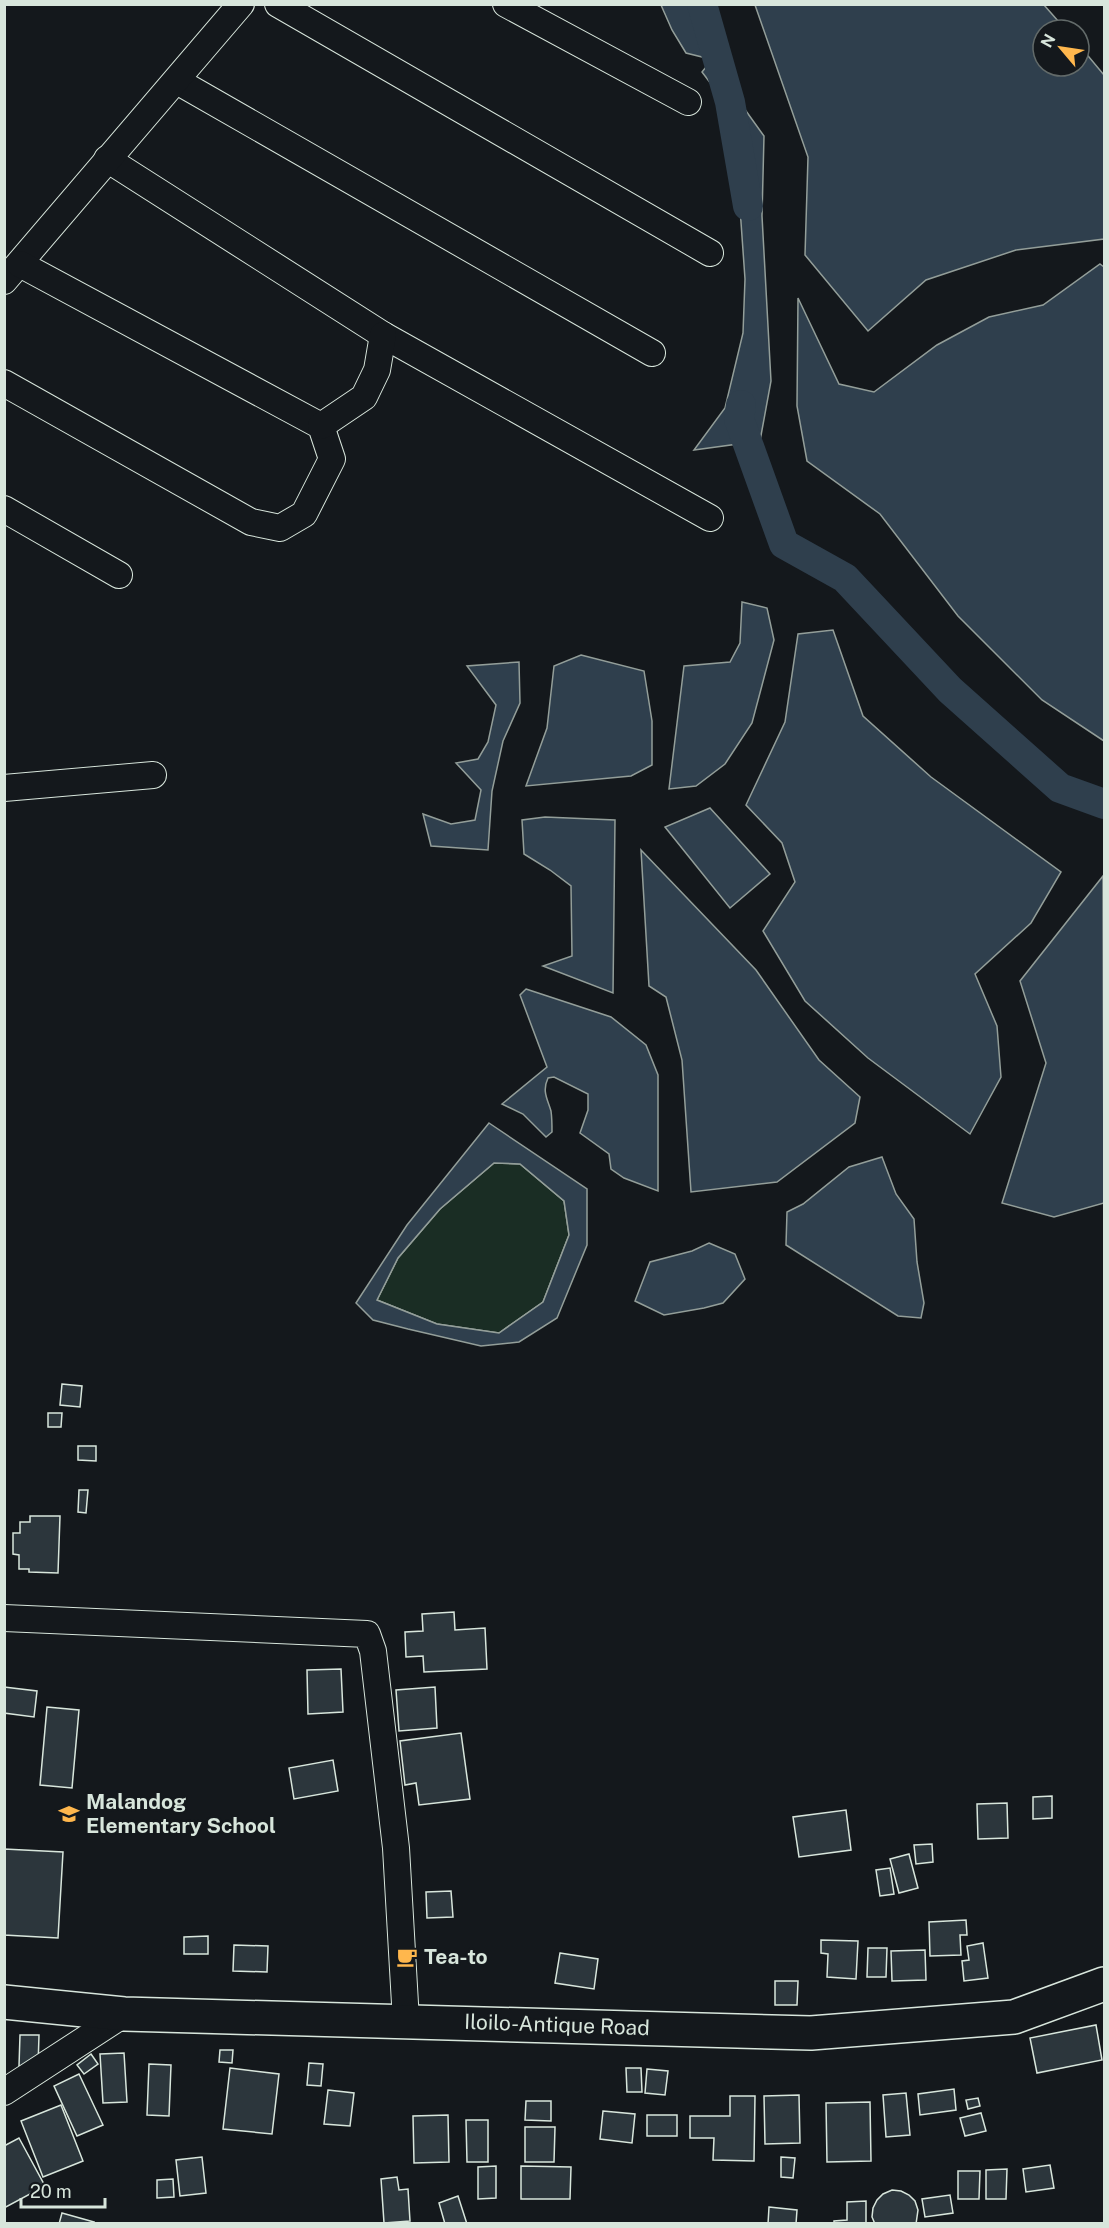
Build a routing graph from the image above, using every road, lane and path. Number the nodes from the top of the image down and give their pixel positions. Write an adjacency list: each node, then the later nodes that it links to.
1 (241, 4): 4 (street)
2 (279, 4): 7 (street)
3 (506, 4): 5 (street)
4 (177, 81): 6 (street); 10 (street)
5 (688, 102)
6 (107, 159): 8 (street); 9 (street)
7 (710, 253)
8 (12, 272): 12 (street)
9 (383, 335): 12 (street); 14 (street)
10 (652, 353)
11 (4, 383): 12 (street)
12 (321, 426)
13 (4, 508): 15 (street)
14 (710, 518)
15 (119, 575)
16 (153, 775): 17 (street)
17 (4, 788)
18 (4, 1618): 22 (street)
19 (1104, 1984): 22 (main road, Iloilo-Antique Road)
20 (4, 2002): 21 (main road, Iloilo-Antique Road)
21 (124, 2014): 22 (main road, Iloilo-Antique Road); 23 (street)
22 (406, 2021)
23 (4, 2092)

